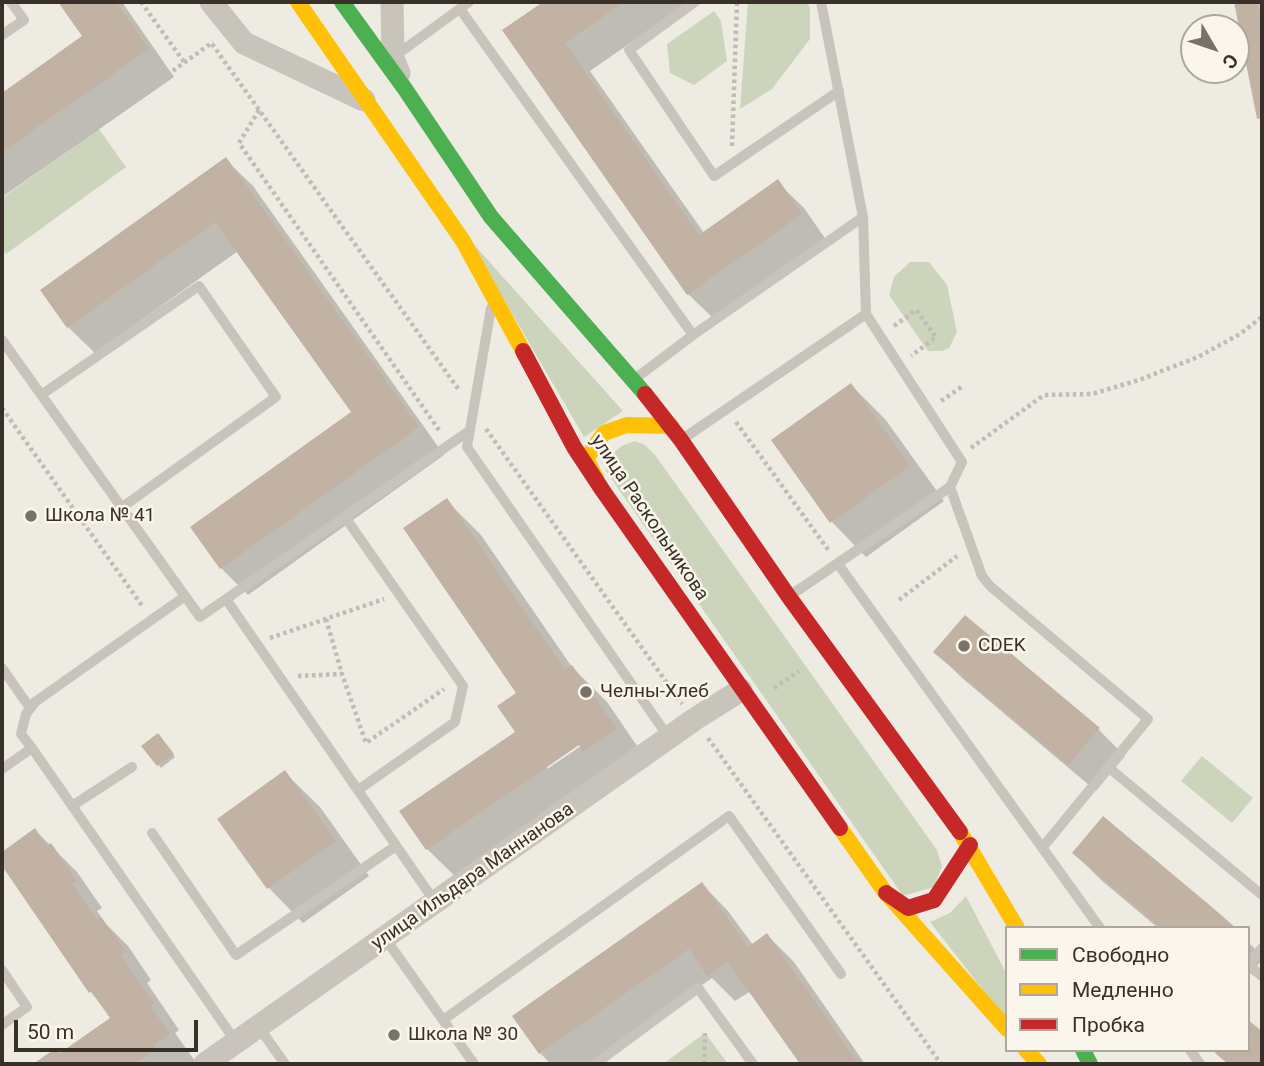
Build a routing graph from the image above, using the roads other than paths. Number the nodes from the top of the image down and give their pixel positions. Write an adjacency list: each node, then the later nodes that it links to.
1 (11, 2): 9 (lane)
2 (211, 2): 13 (street)
3 (298, 2): 13 (street, улица Раскольникова)
4 (342, 2): 11 (street)
5 (392, 2): 10 (street)
6 (695, 2): 12 (lane)
7 (821, 2): 12 (lane)
8 (465, 5): 10 (lane); 17 (lane)
9 (2, 35)
10 (393, 58): 11 (street)
11 (405, 89): 19 (street)
12 (839, 91): 14 (lane)
13 (369, 102): 15 (street, улица Раскольникова)
14 (863, 216): 16 (lane); 17 (lane)
15 (494, 295): 22 (lane); 25 (street, улица Раскольникова)
16 (866, 314): 23 (lane); 24 (lane)
17 (693, 335): 19 (lane)
18 (2, 340): 20 (lane)
19 (634, 380): 21 (street)
20 (41, 395): 26 (lane); 26 (lane)
21 (671, 426): 23 (street); 25 (street)
22 (469, 431): 27 (lane); 35 (lane)
23 (681, 440): 30 (street)
24 (950, 487): 28 (lane); 38 (lane)
25 (603, 491): 33 (street, улица Раскольникова)
26 (121, 508): 29 (lane)
27 (345, 517): 31 (lane); 40 (lane)
28 (838, 564): 30 (lane); 45 (lane)
29 (184, 597): 31 (lane); 34 (lane)
30 (789, 597): 43 (street)
31 (226, 599): 40 (lane)
32 (2, 668): 34 (lane)
33 (741, 690): 35 (street, улица Ильдара Маннанова); 46 (street, улица Раскольникова)
34 (30, 708): 36 (lane)
35 (670, 738): 48 (street, улица Ильдара Маннанова)
36 (32, 748): 39 (lane); 41 (lane)
37 (132, 767): 41 (lane)
38 (1108, 767): 45 (lane); 47 (lane)
39 (2, 769)
40 (358, 790): 44 (lane)
41 (72, 806): 60 (lane)
42 (152, 833): 44 (lane)
43 (970, 845): 46 (street); 49 (street)
44 (397, 846): 48 (lane)
45 (1042, 848): 50 (lane)
46 (885, 892): 59 (street, улица Раскольникова)
47 (1262, 895)
48 (435, 903): 51 (street, улица Ильдара Маннанова)
49 (1016, 926)
50 (1099, 926)
51 (385, 938): 56 (lane); 58 (street, улица Ильдара Маннанова)
52 (1262, 948): 53 (lane)
53 (1250, 963)
54 (2, 970): 57 (lane)
55 (841, 974): 56 (lane)
56 (443, 1020): 63 (lane)
57 (2, 1025)
58 (258, 1026): 60 (street, улица Ильдара Маннанова); 62 (lane)
59 (1005, 1027)
60 (236, 1042): 61 (street, улица Ильдара Маннанова)
61 (205, 1064)
62 (285, 1064)
63 (474, 1064)
64 (595, 1064): 65 (lane)
65 (753, 1064)

